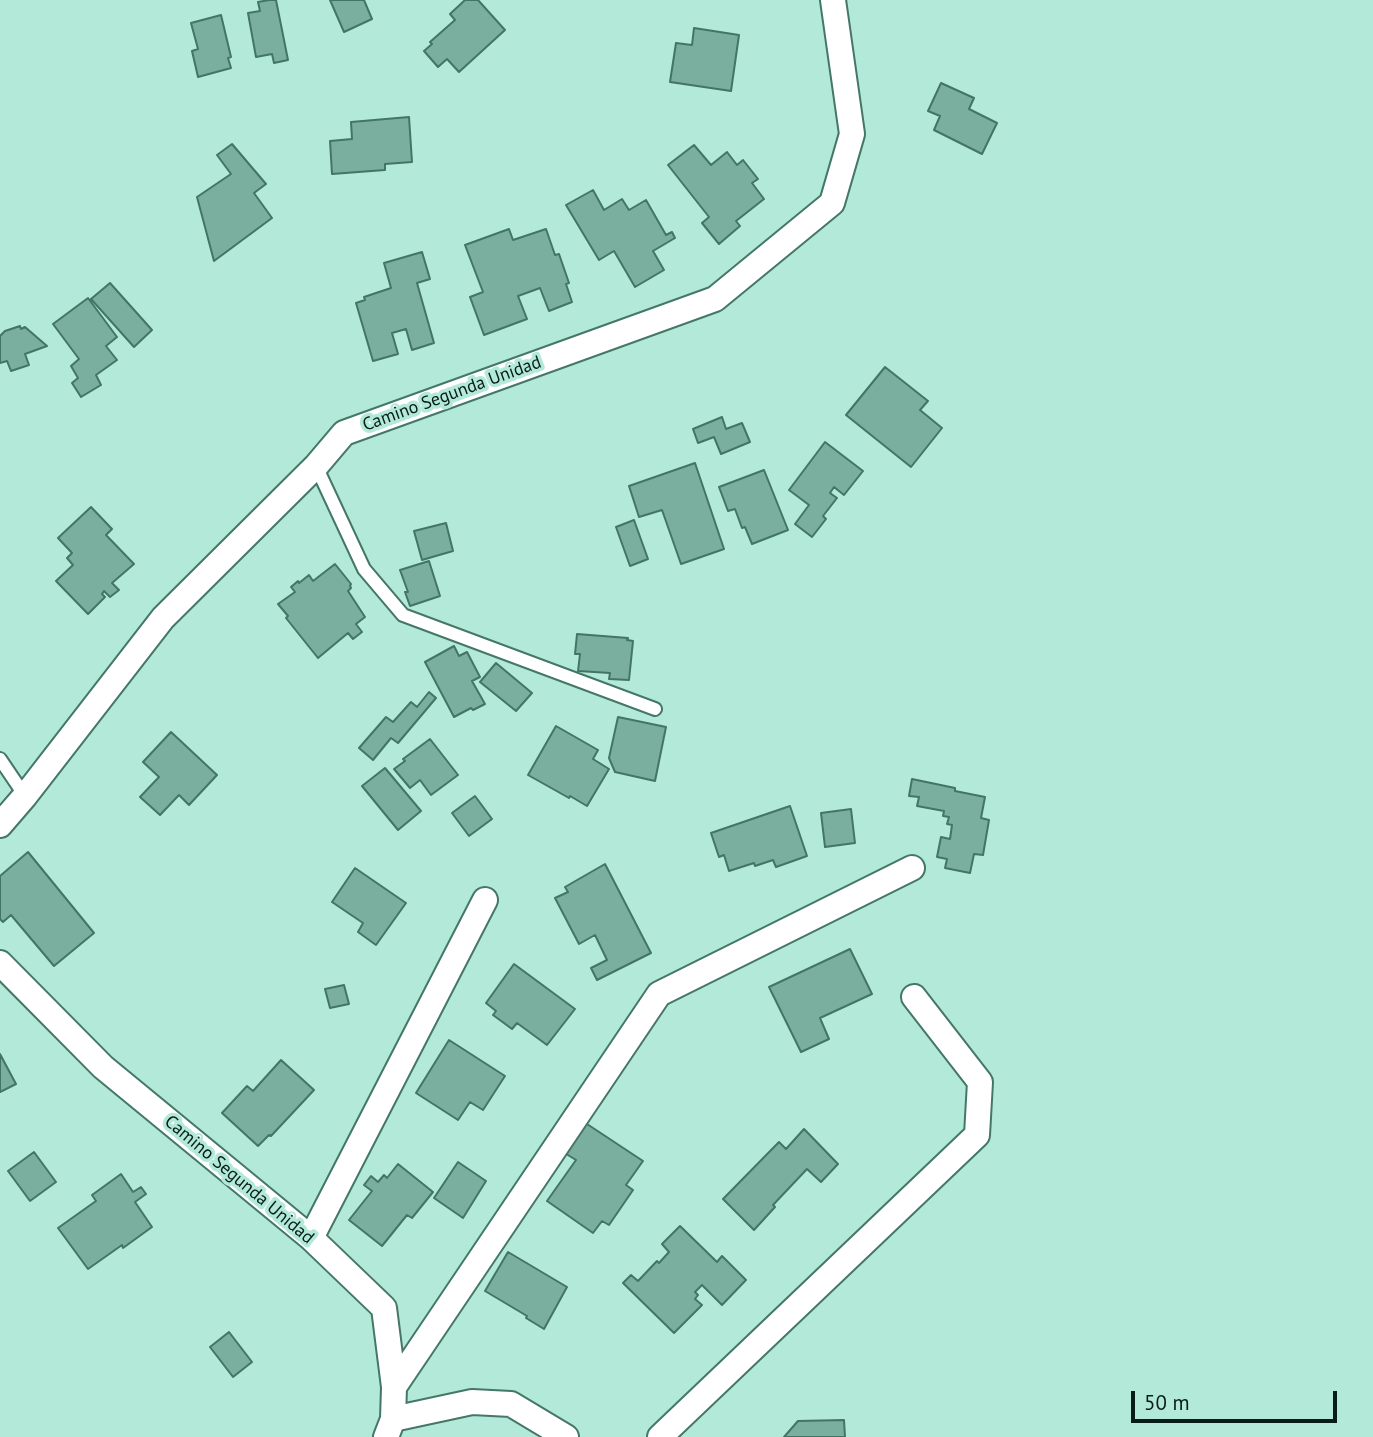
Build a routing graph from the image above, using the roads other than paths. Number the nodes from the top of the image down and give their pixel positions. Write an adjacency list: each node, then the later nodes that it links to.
1 (833, 0): 2 (street, Camino Segunda Unidad)
2 (316, 466): 3 (lane); 5 (street, Camino Segunda Unidad)
3 (655, 709)
4 (0, 760): 5 (lane)
5 (25, 796): 6 (street, Camino Segunda Unidad)
6 (0, 825)
7 (912, 868): 12 (street)
8 (485, 900): 11 (street)
9 (0, 963): 11 (street, Camino Segunda Unidad)
10 (914, 996): 15 (street)
11 (311, 1238): 12 (street, Camino Segunda Unidad)
12 (394, 1387): 13 (street, Camino Segunda Unidad)
13 (390, 1428): 14 (street)
14 (566, 1437)
15 (660, 1437)

